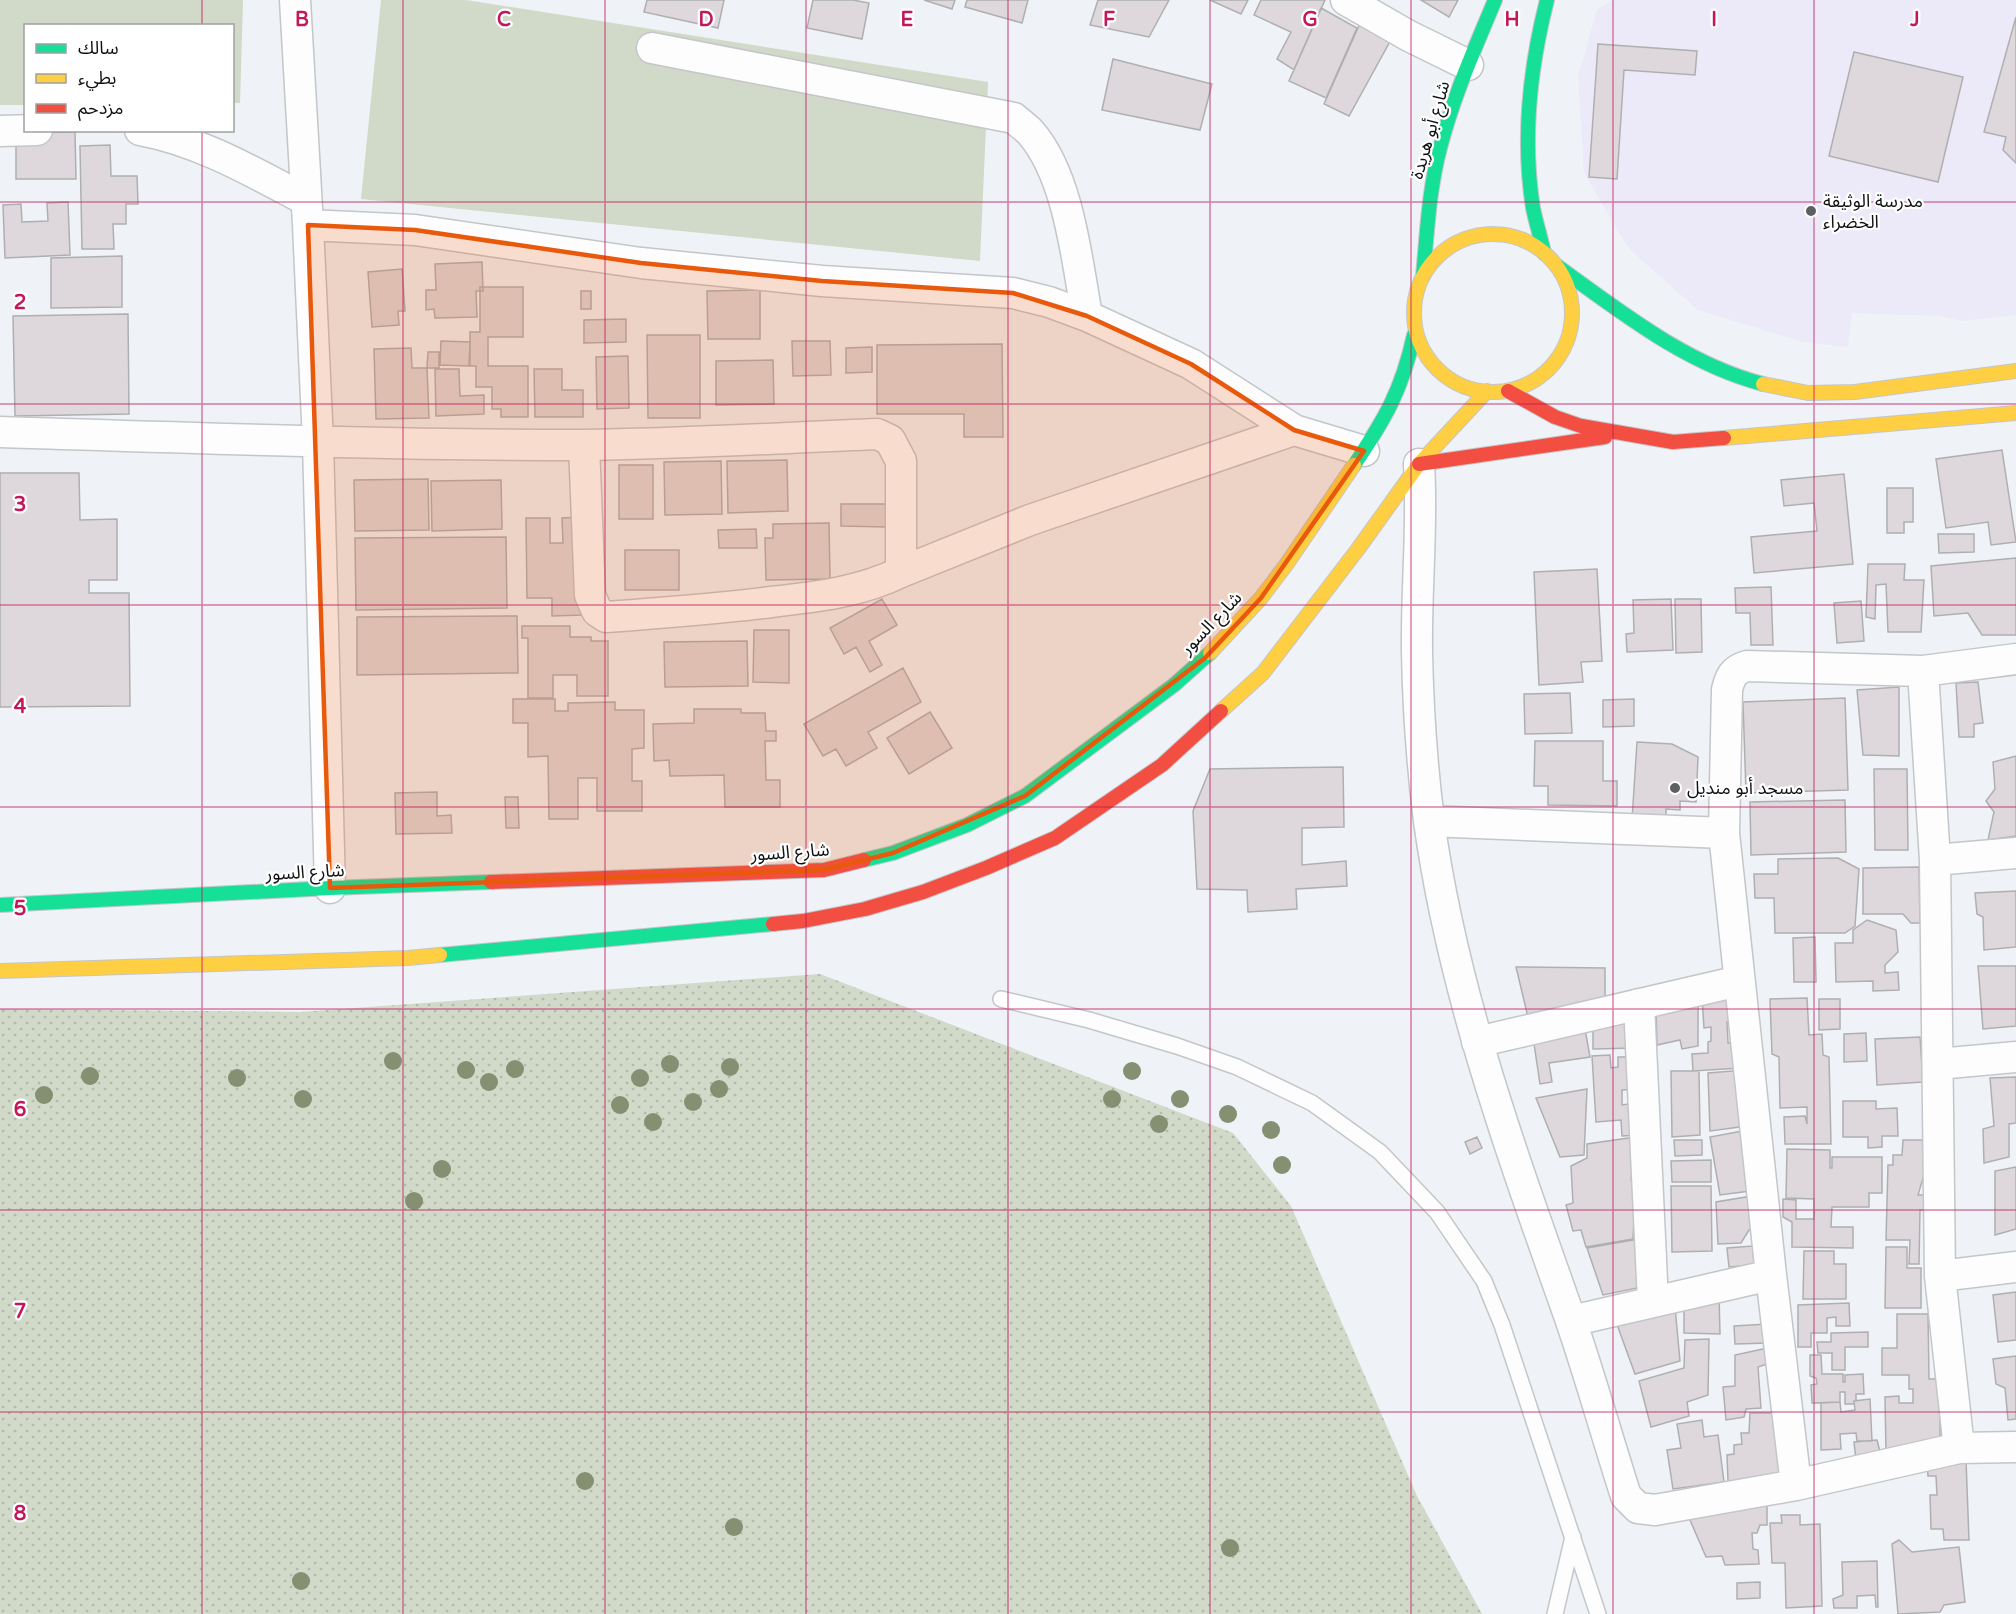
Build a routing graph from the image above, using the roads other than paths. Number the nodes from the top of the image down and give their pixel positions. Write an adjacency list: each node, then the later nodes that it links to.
1 (295, 0): 10 (street)
2 (1346, 0): 6 (street)
3 (1495, 0): 6 (main road, شارع أبو هريدة)
4 (1546, 0): 11 (main road)
5 (652, 48): 14 (street)
6 (1468, 65): 13 (main road, شارع أبو هريدة)
7 (24, 130): 8 (street)
8 (0, 131)
9 (150, 132): 10 (street)
10 (307, 212): 14 (street); 23 (street)
11 (1544, 253): 12 (main road); 13 (main road)
12 (1557, 266): 16 (main road); 18 (main road)
13 (1423, 276): 15 (main road)
14 (1087, 316): 20 (street)
15 (1414, 335): 17 (main road); 25 (main road, شارع السور)
16 (2016, 371)
17 (1487, 391): 18 (main road); 26 (main road)
18 (1508, 391): 22 (main road)
19 (2016, 413): 22 (main road)
20 (1294, 430): 25 (street); 27 (street)
21 (0, 432): 23 (street)
22 (1624, 434): 26 (main road)
23 (318, 442): 24 (street); 34 (street)
24 (584, 445): 27 (street); 27 (street)
25 (1364, 451): 34 (main road, شارع السور)
26 (1419, 464): 30 (street); 36 (main road)
27 (901, 572)
28 (2016, 658): 29 (street)
29 (1923, 670): 31 (street); 33 (street)
30 (1429, 821): 31 (street); 40 (street)
31 (1724, 833): 37 (street)
32 (2016, 853): 33 (street)
33 (1935, 860): 42 (street)
34 (330, 888): 35 (main road, شارع السور)
35 (0, 905)
36 (0, 971)
37 (1739, 981): 39 (street); 44 (street)
38 (1001, 999): 51 (lane)
39 (1639, 1004): 40 (street); 46 (street)
40 (1477, 1042): 47 (street)
41 (2016, 1056): 42 (street)
42 (1938, 1064): 45 (street)
43 (2016, 1267): 45 (street)
44 (1771, 1275): 46 (street); 50 (street)
45 (1940, 1276): 49 (street)
46 (1653, 1302): 47 (street)
47 (1571, 1321): 50 (street)
48 (2016, 1448): 49 (street)
49 (1959, 1449): 50 (street)
50 (1796, 1485)
51 (1573, 1537): 52 (lane); 53 (lane)
52 (1555, 1614)
53 (1598, 1614)

